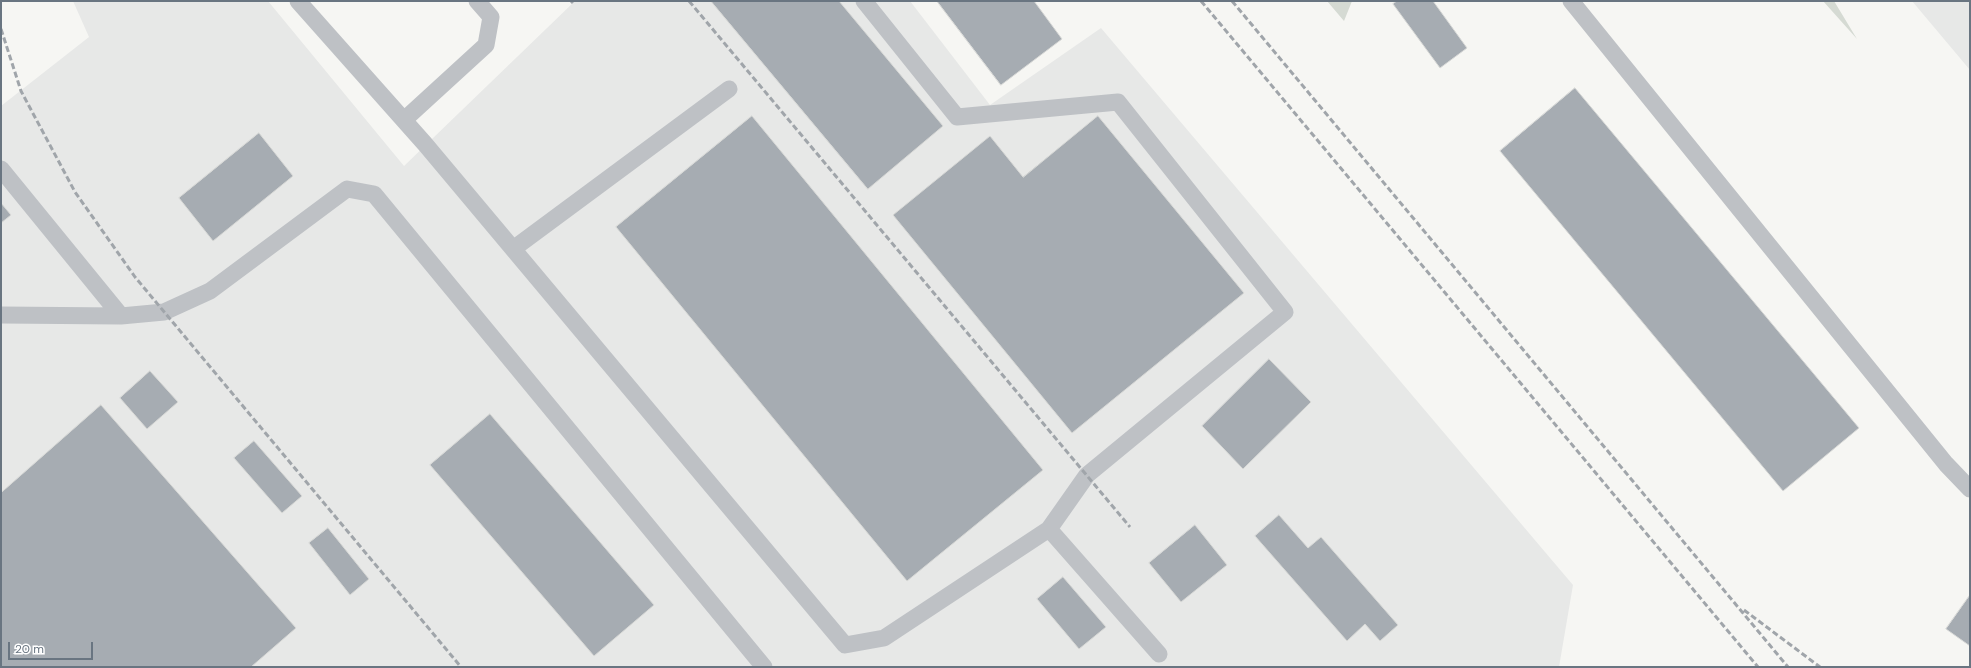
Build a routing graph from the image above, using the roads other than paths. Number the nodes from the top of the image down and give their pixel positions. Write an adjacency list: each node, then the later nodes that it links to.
1 (298, 1): 6 (lane)
2 (477, 1): 6 (lane)
3 (864, 1): 12 (lane)
4 (1571, 1): 11 (lane)
5 (729, 89): 8 (lane)
6 (404, 120): 8 (lane)
7 (1, 169): 10 (lane)
8 (513, 249): 12 (lane)
9 (1, 315): 10 (lane)
10 (121, 316): 14 (lane)
11 (1970, 488)
12 (1049, 529): 13 (lane)
13 (1159, 654)
14 (764, 667)

